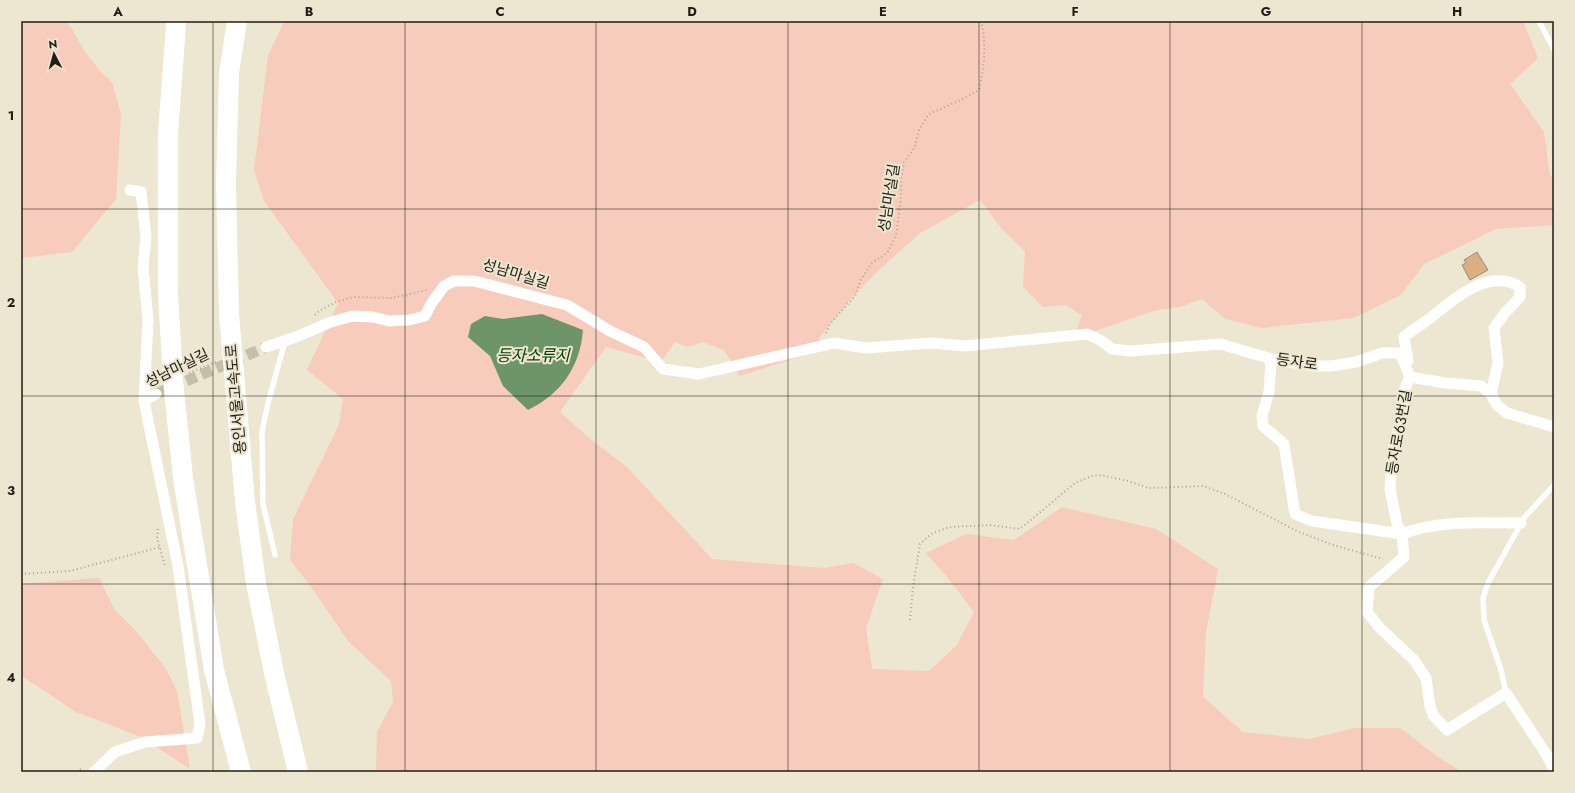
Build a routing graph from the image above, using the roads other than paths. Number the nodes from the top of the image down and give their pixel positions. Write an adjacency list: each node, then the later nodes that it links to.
1 (237, 21): 22 (highway, 용인서울고속도로)
2 (1539, 21): 4 (lane)
3 (176, 25): 21 (highway)
4 (1554, 50)
5 (130, 190): 12 (street)
6 (285, 341): 7 (street, 등자로); 8 (street, 등자로); 17 (lane)
7 (266, 347)
8 (1271, 359): 9 (street, 등자로); 16 (street)
9 (1410, 377): 11 (street); 11 (street); 16 (street, 등자로63번길)
10 (156, 394): 12 (street)
11 (1491, 394): 13 (street)
12 (144, 400): 20 (street)
13 (1554, 427)
14 (1554, 485): 15 (lane)
15 (1521, 523): 16 (street); 18 (lane)
16 (1402, 534): 18 (street, 등자로63번길)
17 (275, 555)
18 (1506, 693): 19 (street)
19 (1554, 769)
20 (94, 772)
21 (241, 772)
22 (298, 772)

